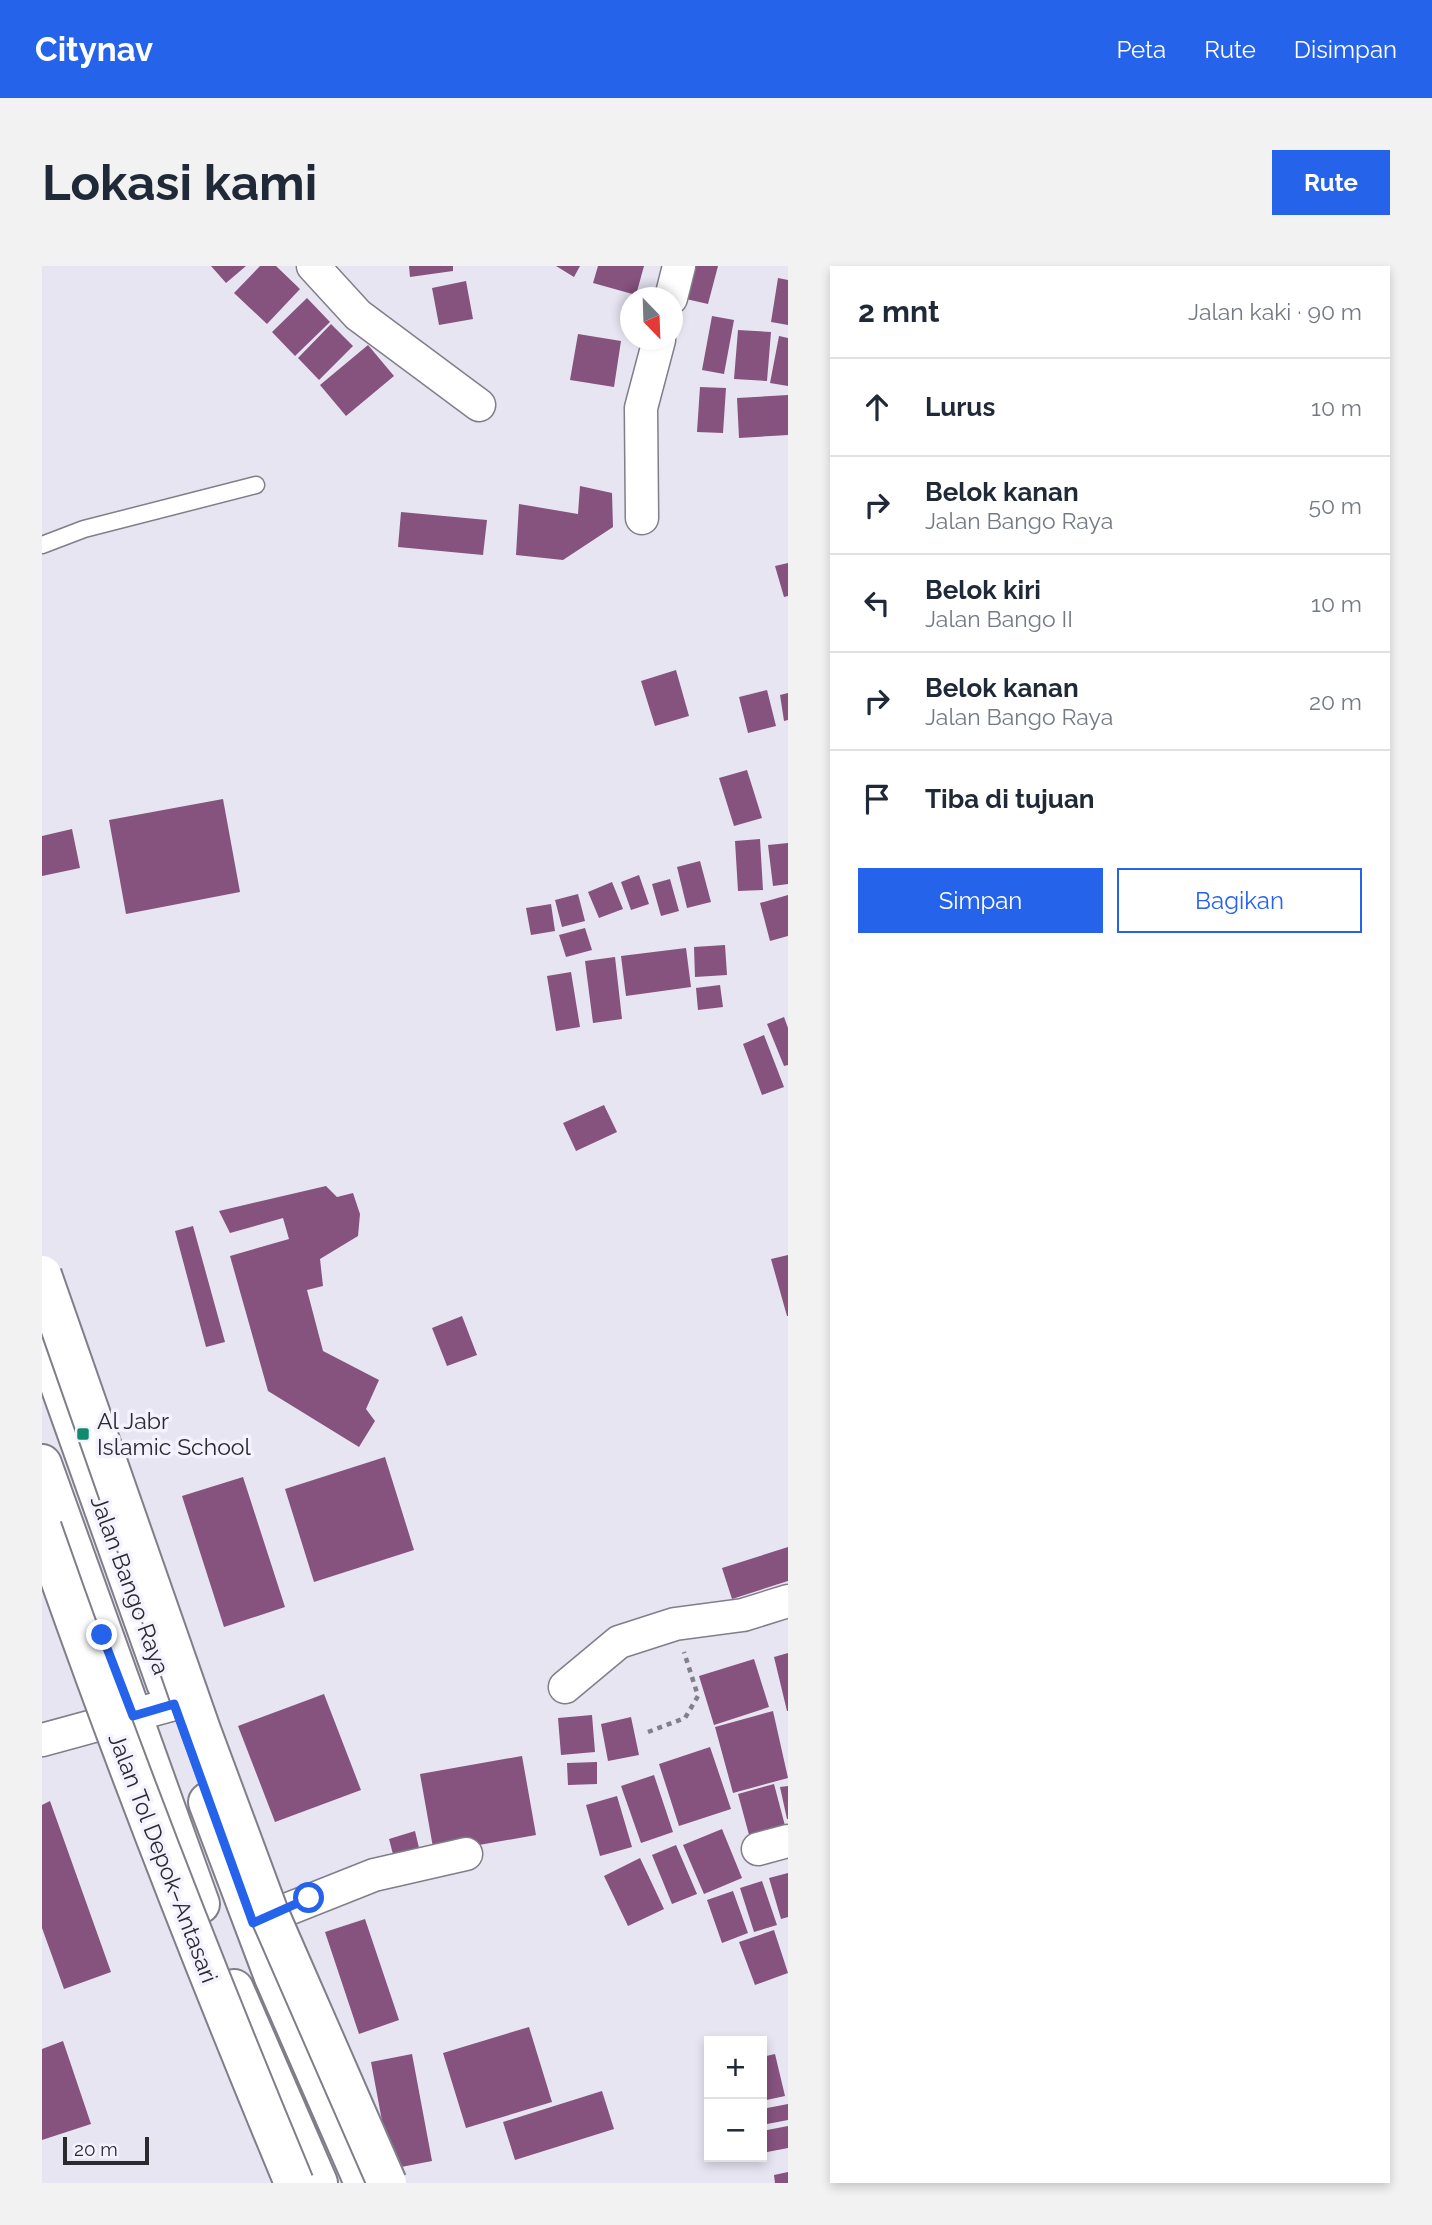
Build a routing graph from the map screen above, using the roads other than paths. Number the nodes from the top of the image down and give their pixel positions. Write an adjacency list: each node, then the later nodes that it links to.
1 (313, 266): 5 (street)
2 (679, 266): 3 (street)
3 (674, 287)
4 (656, 350): 7 (street)
5 (479, 405)
6 (256, 485): 8 (lane)
7 (642, 518)
8 (42, 545)
9 (42, 1275): 25 (main road, bridge)
10 (42, 1335): 15 (main road, Jalan Bango Raya)
11 (42, 1464): 16 (main road, Jalan Bango Raya)
12 (42, 1528): 22 (main road, Jalan Tol Depok–Antasari, bridge)
13 (788, 1601): 14 (street)
14 (565, 1687)
15 (174, 1704): 16 (street); 21 (main road, Jalan Bango Raya)
16 (133, 1716): 17 (street); 23 (main road, Jalan Bango Raya)
17 (42, 1740)
18 (788, 1841): 19 (street)
19 (758, 1849)
20 (466, 1854): 21 (street)
21 (253, 1923): 24 (main road, Jalan Bango Raya)
22 (294, 2183)
23 (318, 2183)
24 (364, 2183)
25 (387, 2183)

